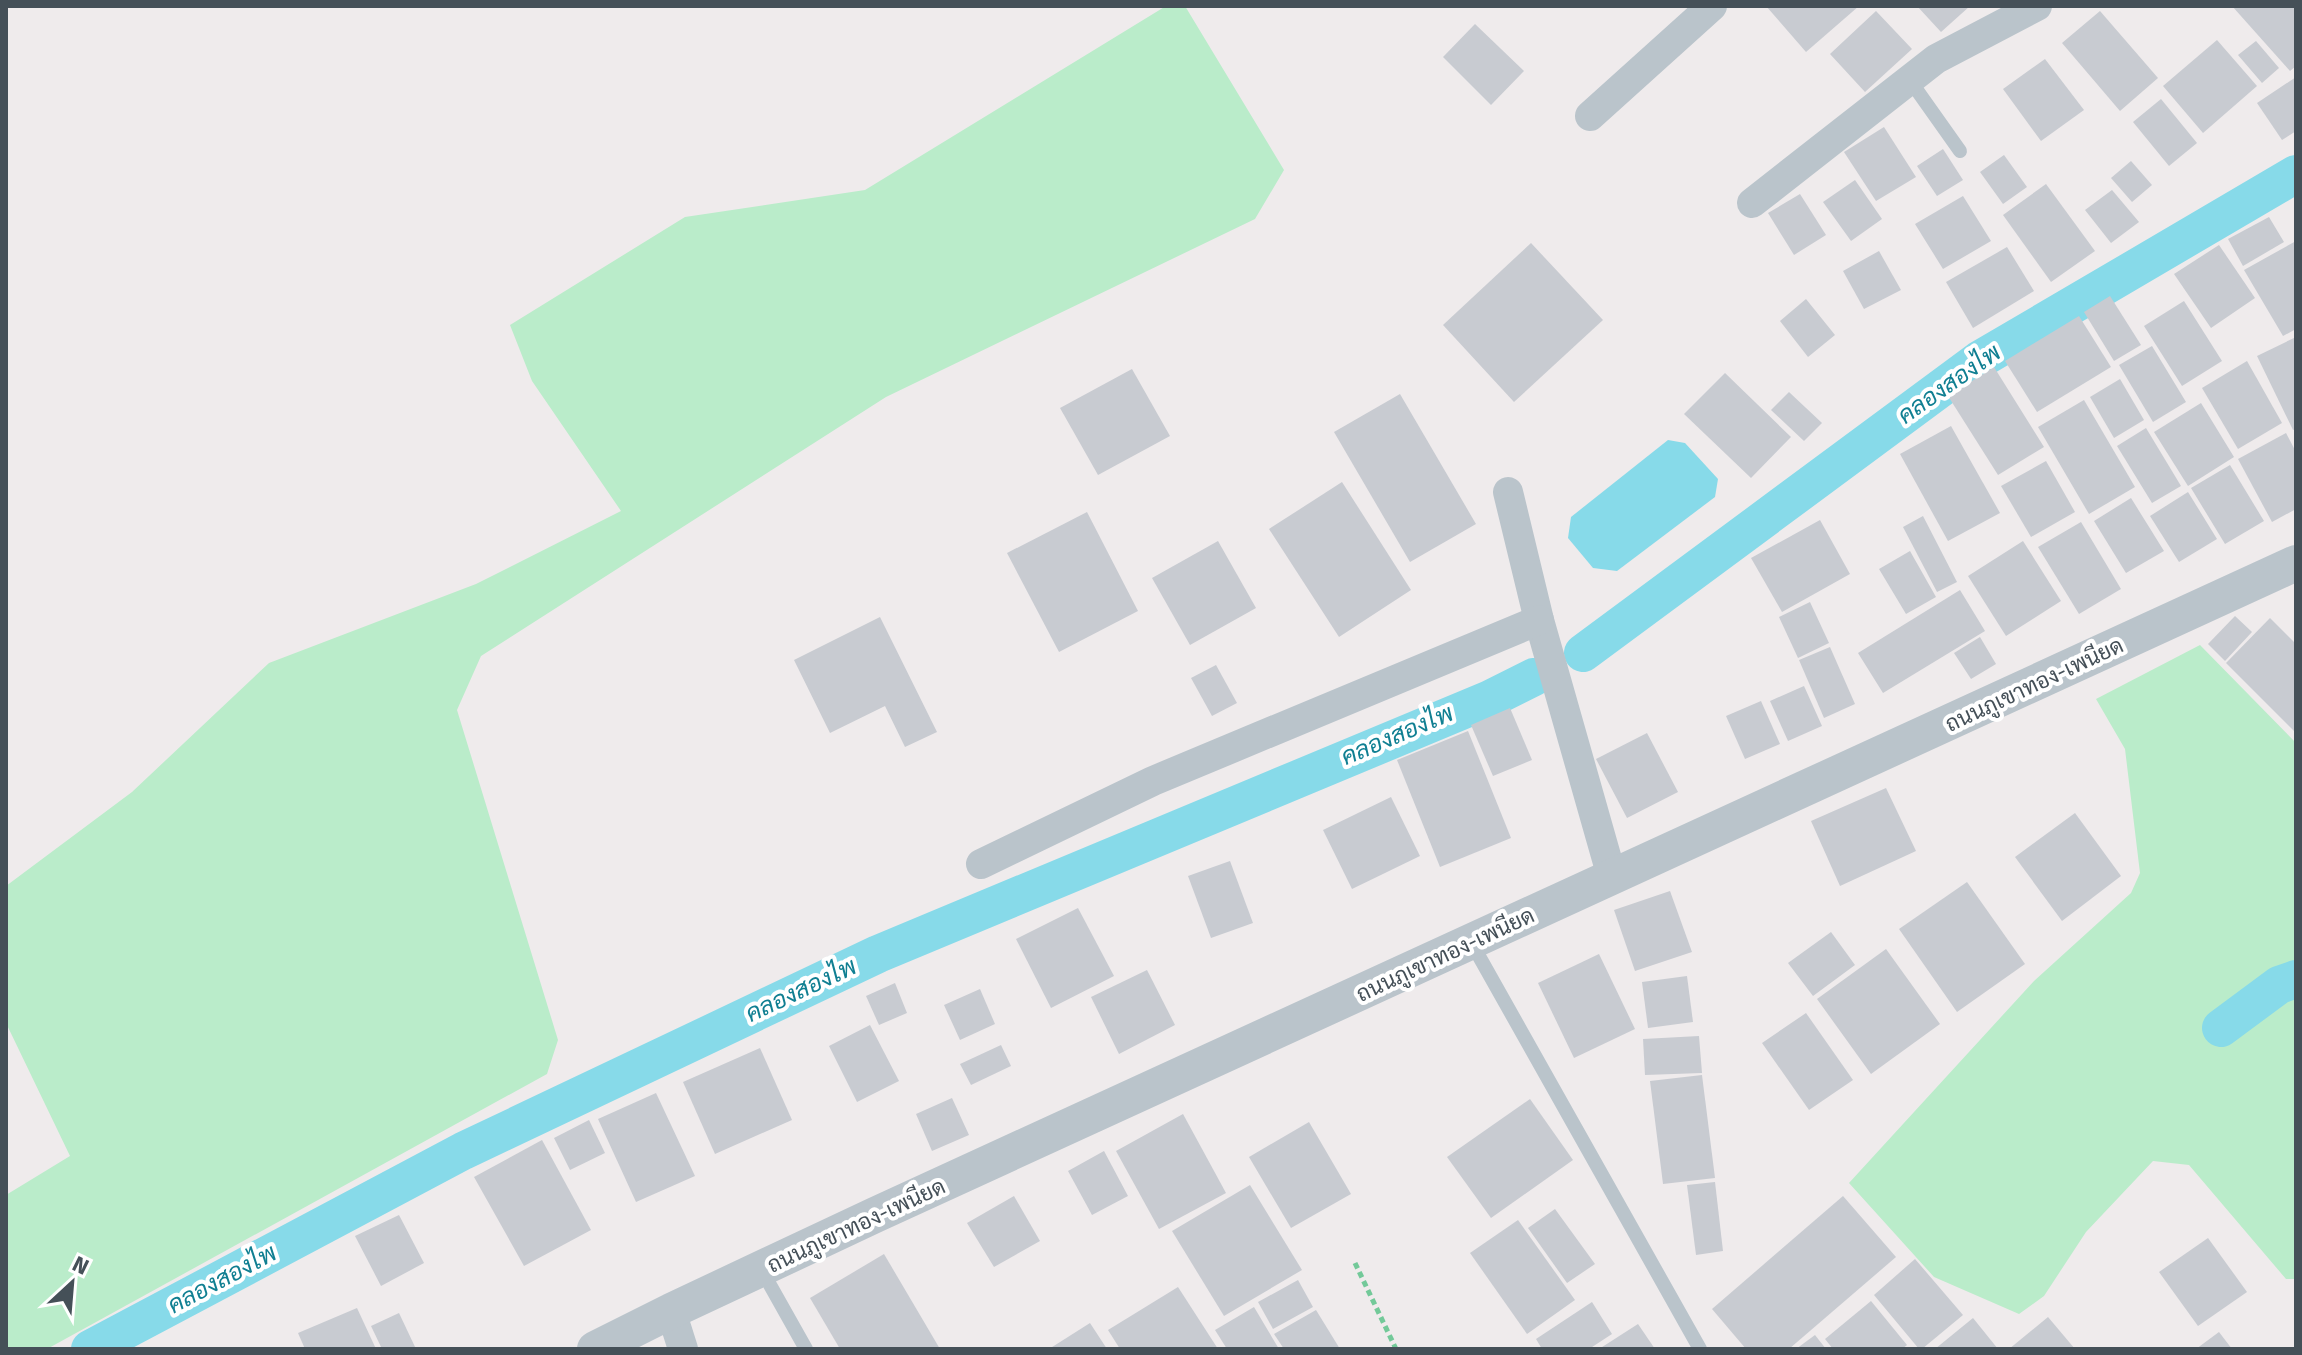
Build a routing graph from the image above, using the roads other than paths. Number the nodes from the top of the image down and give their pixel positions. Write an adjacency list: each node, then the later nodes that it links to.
1 (1712, 6): 4 (street)
2 (2037, 6): 3 (street)
3 (1909, 79): 5 (lane); 6 (street)
4 (1590, 116)
5 (1960, 151)
6 (1752, 203)
7 (1508, 492): 9 (street)
8 (2296, 563): 11 (street, ถนนภูเขาทอง-เพนียด)
9 (1539, 620): 10 (street); 11 (street)
10 (981, 864)
11 (1612, 877): 12 (street, ถนนภูเขาทอง-เพนียด)
12 (1470, 942): 13 (street, ถนนภูเขาทอง-เพนียด); 18 (lane)
13 (761, 1269): 14 (street, ถนนภูเขาทอง-เพนียด); 17 (lane)
14 (671, 1311): 15 (street, ถนนภูเขาทอง-เพนียด); 16 (street)
15 (595, 1349)
16 (683, 1349)
17 (806, 1349)
18 (1700, 1349)

